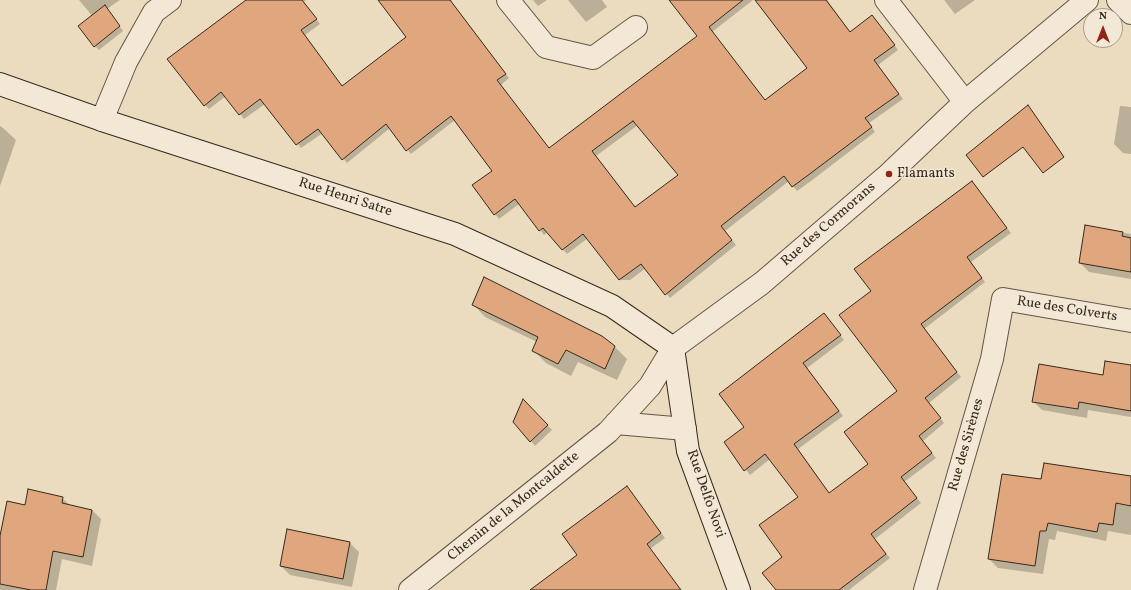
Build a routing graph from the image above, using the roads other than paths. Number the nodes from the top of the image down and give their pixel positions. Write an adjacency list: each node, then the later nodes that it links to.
1 (170, 0): 10 (street)
2 (508, 0): 7 (street)
3 (886, 0): 9 (street)
4 (1087, 0): 9 (street, Rue des Cormorans)
5 (1118, 0): 6 (street)
6 (1131, 13)
7 (636, 27)
8 (0, 84): 10 (street, Rue Henri Satre)
9 (966, 102): 13 (street, Rue des Cormorans)
10 (102, 120): 13 (street, Rue Henri Satre)
11 (1003, 299): 12 (street, Rue des Colverts); 18 (street, Rue des Sirènes)
12 (1131, 321)
13 (673, 348): 14 (street, Chemin de la Montcaldette); 15 (street, Rue Delfo Novi)
14 (616, 423): 15 (street); 16 (street, Chemin de la Montcaldette)
15 (685, 428): 17 (street, Rue Delfo Novi)
16 (410, 590)
17 (739, 590)
18 (925, 590)

